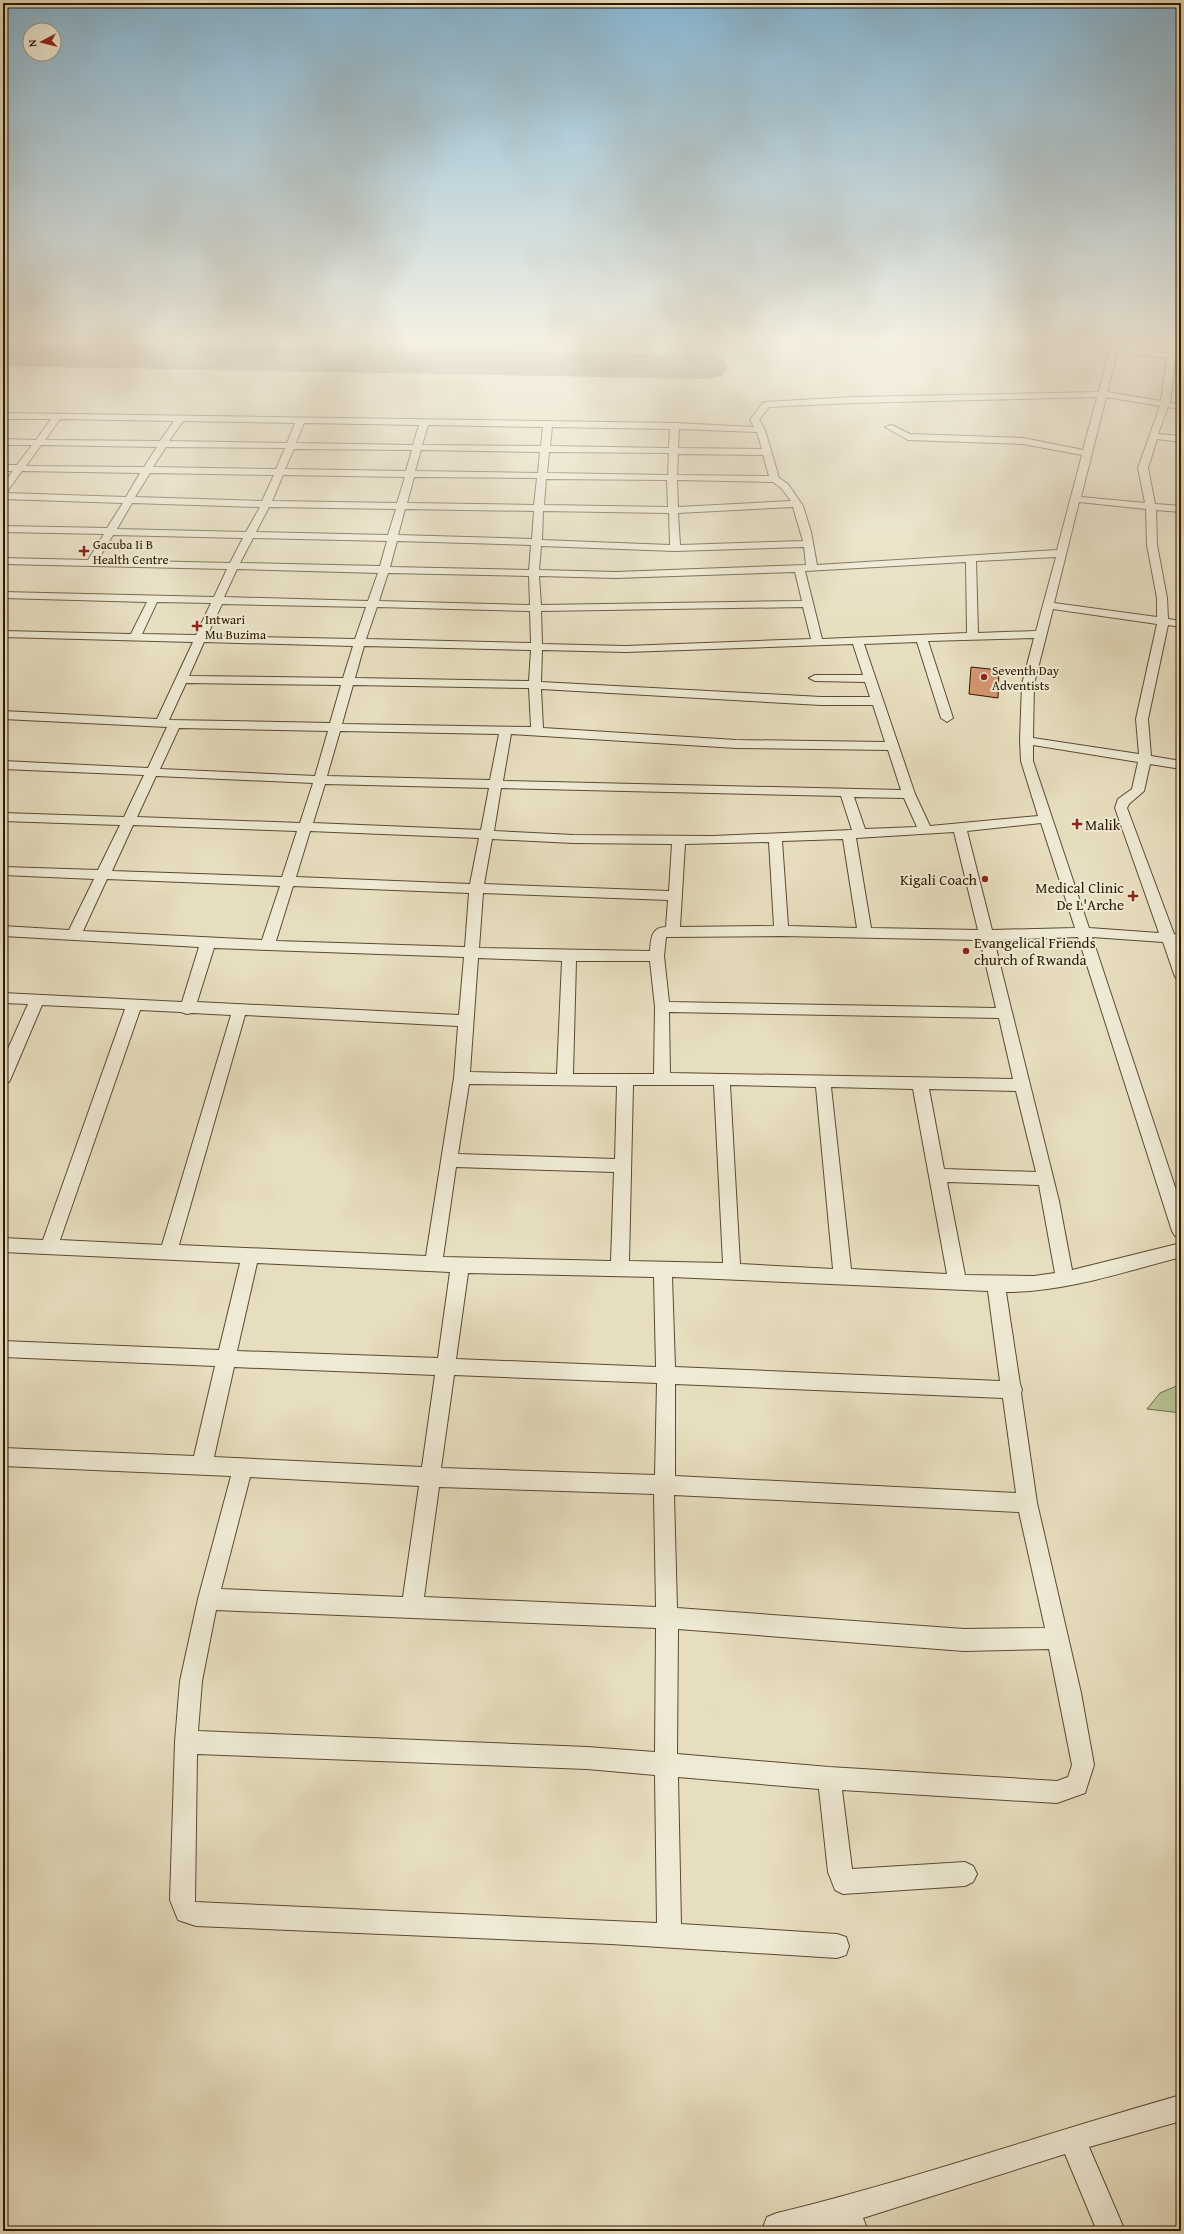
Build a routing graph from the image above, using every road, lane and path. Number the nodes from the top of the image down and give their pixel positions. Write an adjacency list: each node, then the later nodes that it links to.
1 (36, 444): 18 (street)
2 (131, 444): 10 (street)
3 (417, 444): 12 (street)
4 (546, 444): 13 (street)
5 (674, 444): 14 (street)
6 (765, 444): 15 (street)
7 (1040, 444): 16 (street)
8 (1089, 444): 16 (street)
9 (1151, 444): 32 (street)
10 (162, 445): 11 (street); 19 (street)
11 (291, 446): 12 (street); 20 (street)
12 (416, 449): 13 (street); 21 (street)
13 (545, 450): 14 (street); 22 (street)
14 (674, 451): 15 (street); 23 (street)
15 (767, 452): 24 (street)
16 (1087, 453): 27 (street)
17 (3, 468): 18 (street)
18 (20, 469): 19 (street); 25 (street)
19 (146, 471): 20 (street); 28 (street)
20 (278, 473): 21 (street); 29 (street)
21 (410, 475): 22 (street); 31 (street)
22 (542, 477): 23 (street); 33 (street)
23 (672, 478): 24 (street); 35 (street)
24 (775, 480): 30 (street)
25 (3, 491)
26 (3, 496): 28 (street)
27 (1076, 499): 32 (street); 43 (street)
28 (130, 500): 29 (street); 37 (street)
29 (266, 504): 31 (street); 38 (street)
30 (796, 504): 35 (street); 41 (street)
31 (400, 507): 33 (street); 39 (street)
32 (1151, 507): 34 (street); 59 (street)
33 (540, 508): 35 (street); 40 (street)
34 (1181, 509)
35 (675, 510): 42 (street)
36 (3, 529): 37 (street)
37 (111, 531): 38 (street); 46 (street)
38 (249, 536): 39 (street); 47 (street)
39 (393, 538): 40 (street); 50 (street)
40 (536, 543): 42 (street); 51 (street)
41 (808, 544): 42 (street); 49 (street)
42 (675, 548)
43 (1063, 553): 44 (street); 57 (street)
44 (971, 560): 49 (street); 65 (street)
45 (3, 561): 46 (street)
46 (90, 563): 47 (street)
47 (233, 567): 50 (street); 54 (street)
48 (799, 568): 49 (street); 51 (street); 56 (street)
49 (812, 568)
50 (384, 570): 51 (street); 55 (street)
51 (534, 574): 58 (street)
52 (3, 594): 53 (street)
53 (154, 598): 54 (street); 63 (street)
54 (219, 600): 55 (street); 66 (street)
55 (372, 604): 58 (street); 68 (street)
56 (809, 604): 58 (street); 69 (street)
57 (1048, 605): 59 (street); 62 (street)
58 (535, 608): 70 (street)
59 (1163, 621): 60 (street); 86 (street)
60 (1181, 624)
61 (3, 634): 63 (street)
62 (1042, 634): 65 (street); 84 (street)
63 (134, 638): 66 (street)
64 (921, 638): 65 (street); 67 (street); 78 (street)
65 (973, 638)
66 (200, 640): 68 (street); 72 (street)
67 (857, 641): 69 (street); 73 (street)
68 (359, 642): 70 (street); 74 (street)
69 (816, 642): 70 (street)
70 (537, 646): 75 (street)
71 (815, 678): 73 (street)
72 (182, 679): 74 (street); 79 (street)
73 (870, 679): 76 (street)
74 (348, 682): 75 (street); 81 (street)
75 (535, 686): 76 (street); 83 (street)
76 (877, 701): 85 (street)
77 (3, 716): 79 (street)
78 (947, 718)
79 (161, 724): 80 (street)
80 (175, 724): 81 (street); 89 (street)
81 (335, 727): 82 (street); 90 (street)
82 (506, 730): 83 (street); 91 (street)
83 (537, 731): 85 (street)
84 (1026, 740): 86 (street); 95 (street)
85 (892, 746): 93 (street)
86 (1145, 759): 88 (street); 116 (street)
87 (3, 765): 89 (street)
88 (1181, 765)
89 (153, 771): 90 (street); 96 (street)
90 (320, 780): 91 (street); 97 (street)
91 (496, 784): 92 (street); 100 (street)
92 (846, 792): 93 (street); 101 (street)
93 (909, 794): 99 (street)
94 (3, 817): 96 (street)
95 (1045, 819): 98 (street); 112 (street)
96 (129, 821): 97 (street); 105 (street)
97 (305, 827): 100 (street); 106 (street)
98 (960, 828): 99 (street); 115 (street)
99 (925, 831): 101 (street)
100 (487, 834): 103 (street); 107 (street)
101 (855, 834): 102 (street); 113 (street)
102 (775, 838): 103 (street); 110 (street)
103 (679, 840): 108 (street)
104 (3, 871): 105 (street)
105 (103, 876): 106 (street); 114 (street)
106 (288, 882): 107 (street); 119 (street)
107 (476, 889): 108 (street); 120 (street)
108 (675, 896): 109 (street)
109 (673, 931): 110 (street); 122 (street)
110 (781, 931): 113 (street)
111 (3, 932): 114 (street)
112 (1083, 932): 115 (street); 116 (street); 145 (street)
113 (864, 933): 115 (street)
114 (74, 935): 118 (street)
115 (987, 936): 130 (street)
116 (1167, 938): 117 (street); 123 (street)
117 (1181, 940)
118 (208, 942): 119 (street); 128 (street)
119 (268, 944): 120 (street)
120 (470, 952): 121 (street); 131 (street)
121 (569, 956): 122 (street); 136 (street)
122 (657, 956): 127 (street)
123 (1181, 974)
124 (3, 998): 125 (street)
125 (37, 1000): 126 (street); 132 (street)
126 (134, 1006): 128 (street); 147 (street)
127 (662, 1007): 130 (street); 134 (street)
128 (187, 1009): 129 (street)
129 (239, 1012): 131 (street); 149 (street)
130 (1005, 1013): 140 (street)
131 (465, 1021): 133 (street)
132 (3, 1078)
133 (462, 1078): 136 (street); 141 (street)
134 (662, 1078): 135 (street); 137 (street)
135 (722, 1079): 138 (street); 155 (street)
136 (565, 1080): 137 (street)
137 (625, 1080): 142 (street)
138 (823, 1081): 139 (street); 156 (street)
139 (920, 1083): 140 (street); 143 (street)
140 (1021, 1085): 144 (street)
141 (450, 1160): 142 (street); 151 (street)
142 (623, 1166): 153 (street)
143 (937, 1176): 144 (street); 158 (street)
144 (1044, 1178): 157 (street)
145 (1181, 1231)
146 (3, 1245): 147 (street)
147 (49, 1247): 149 (street)
148 (1181, 1250): 157 (street)
149 (168, 1252): 150 (street)
150 (250, 1256): 151 (street); 161 (street)
151 (433, 1264): 152 (street)
152 (460, 1265): 153 (street); 162 (street)
153 (620, 1269): 154 (street)
154 (663, 1270): 155 (street); 163 (street)
155 (732, 1271): 156 (street)
156 (844, 1277): 158 (street)
157 (1065, 1279): 159 (street)
158 (957, 1281): 159 (street)
159 (996, 1284): 164 (street)
160 (3, 1349): 161 (street)
161 (228, 1359): 162 (street); 166 (street)
162 (447, 1366): 163 (street); 168 (street)
163 (666, 1374): 164 (street); 169 (street)
164 (1013, 1390): 170 (street)
165 (3, 1457): 166 (street)
166 (202, 1465): 167 (street)
167 (243, 1468): 168 (street); 171 (street)
168 (429, 1477): 169 (street); 172 (street)
169 (665, 1485): 170 (street); 173 (street)
170 (1027, 1503): 174 (street)
171 (208, 1600): 172 (street); 175 (street)
172 (412, 1607): 173 (street)
173 (667, 1618): 174 (street); 176 (street)
174 (1057, 1638): 177 (street)
175 (186, 1742): 176 (street); 179 (street)
176 (666, 1763): 177 (street); 179 (street)
177 (829, 1778): 178 (street)
178 (965, 1874)
179 (669, 1935): 180 (street)
180 (837, 1946)
181 (1181, 2108): 182 (street)
182 (1072, 2139): 183 (street); 185 (street)
183 (850, 2220): 184 (street)
184 (777, 2227)
185 (1111, 2231)

